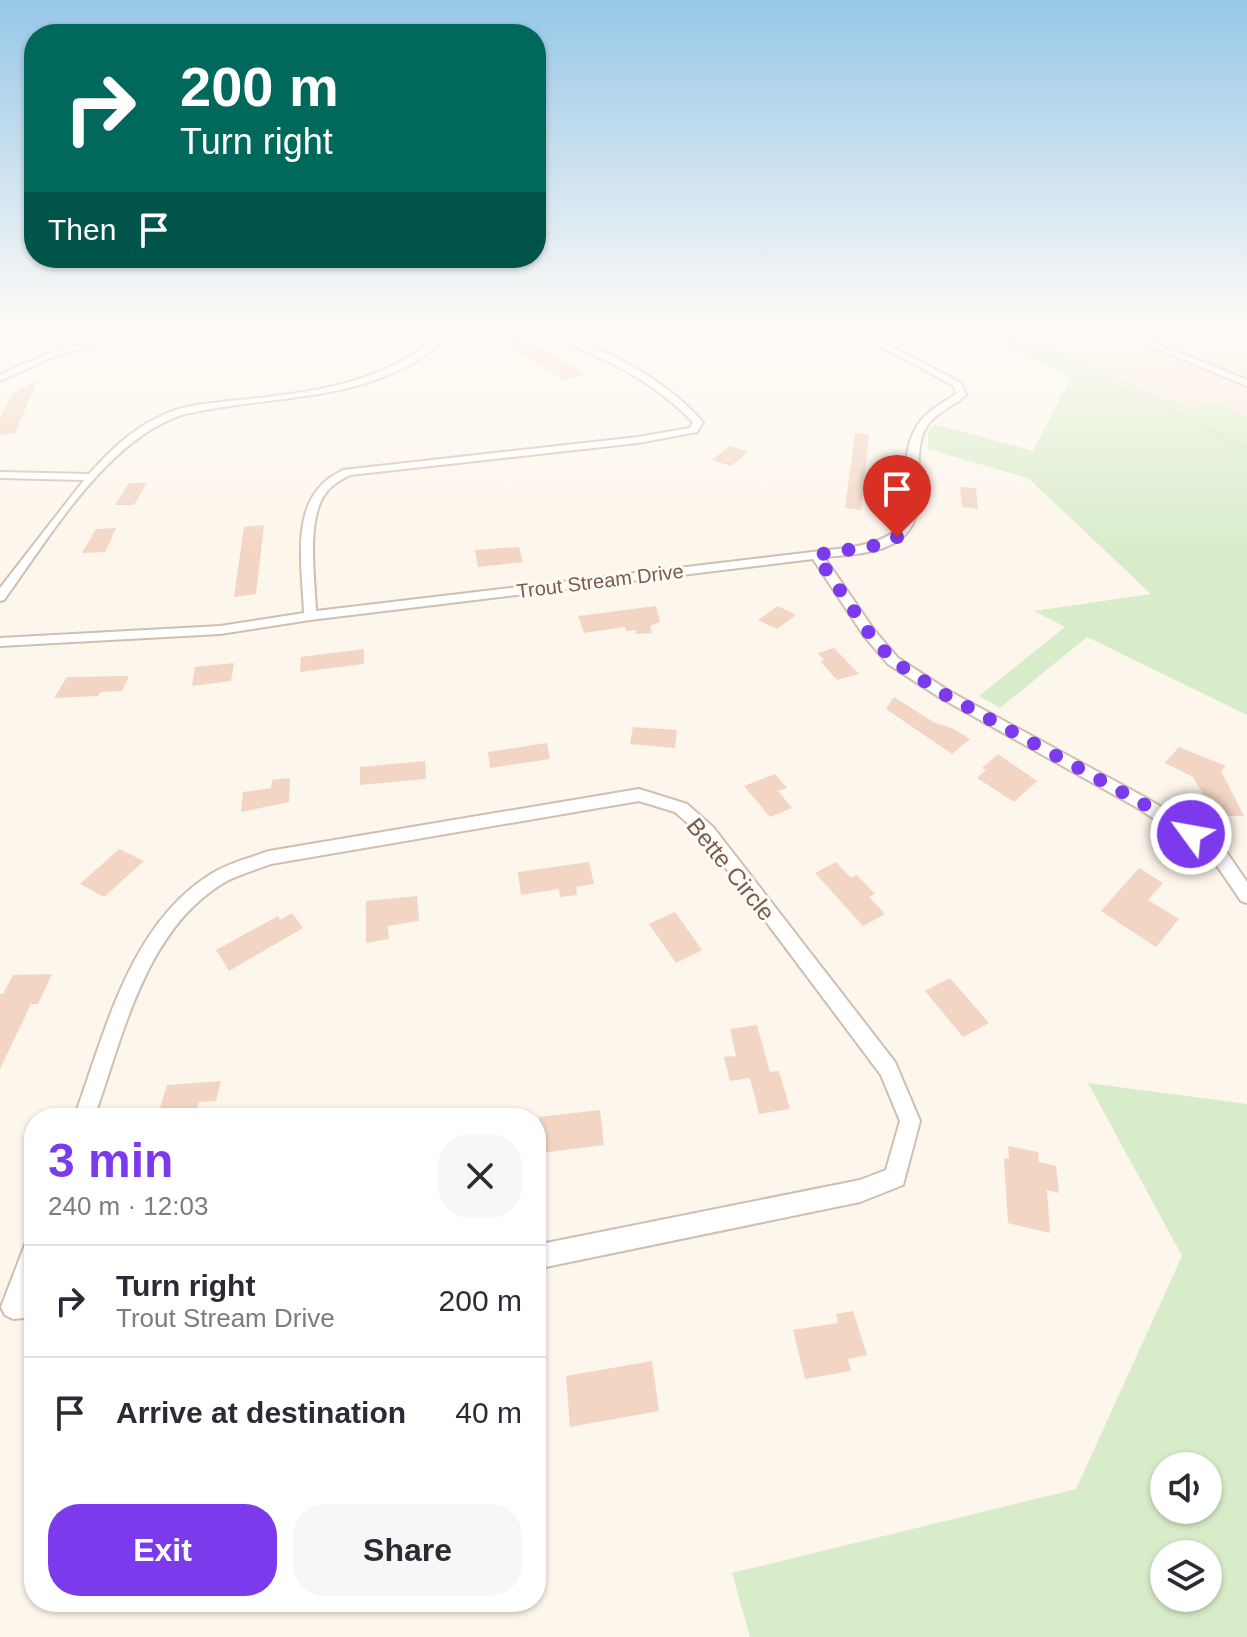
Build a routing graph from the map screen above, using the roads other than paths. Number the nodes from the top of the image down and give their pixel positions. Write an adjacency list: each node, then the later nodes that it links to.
1 (240, 402): 5 (street)
2 (677, 402): 8 (street)
3 (951, 402): 6 (street, Trout Stream Drive)
4 (0, 475): 5 (street)
5 (91, 477): 7 (street)
6 (816, 555): 8 (street, Trout Stream Drive); 10 (street)
7 (0, 597)
8 (310, 616): 9 (street, Trout Stream Drive)
9 (0, 642)
10 (1247, 896)
11 (88, 1108): 12 (street, Bette Circle)
12 (546, 1255)
13 (24, 1282): 14 (street)
14 (16, 1307)

